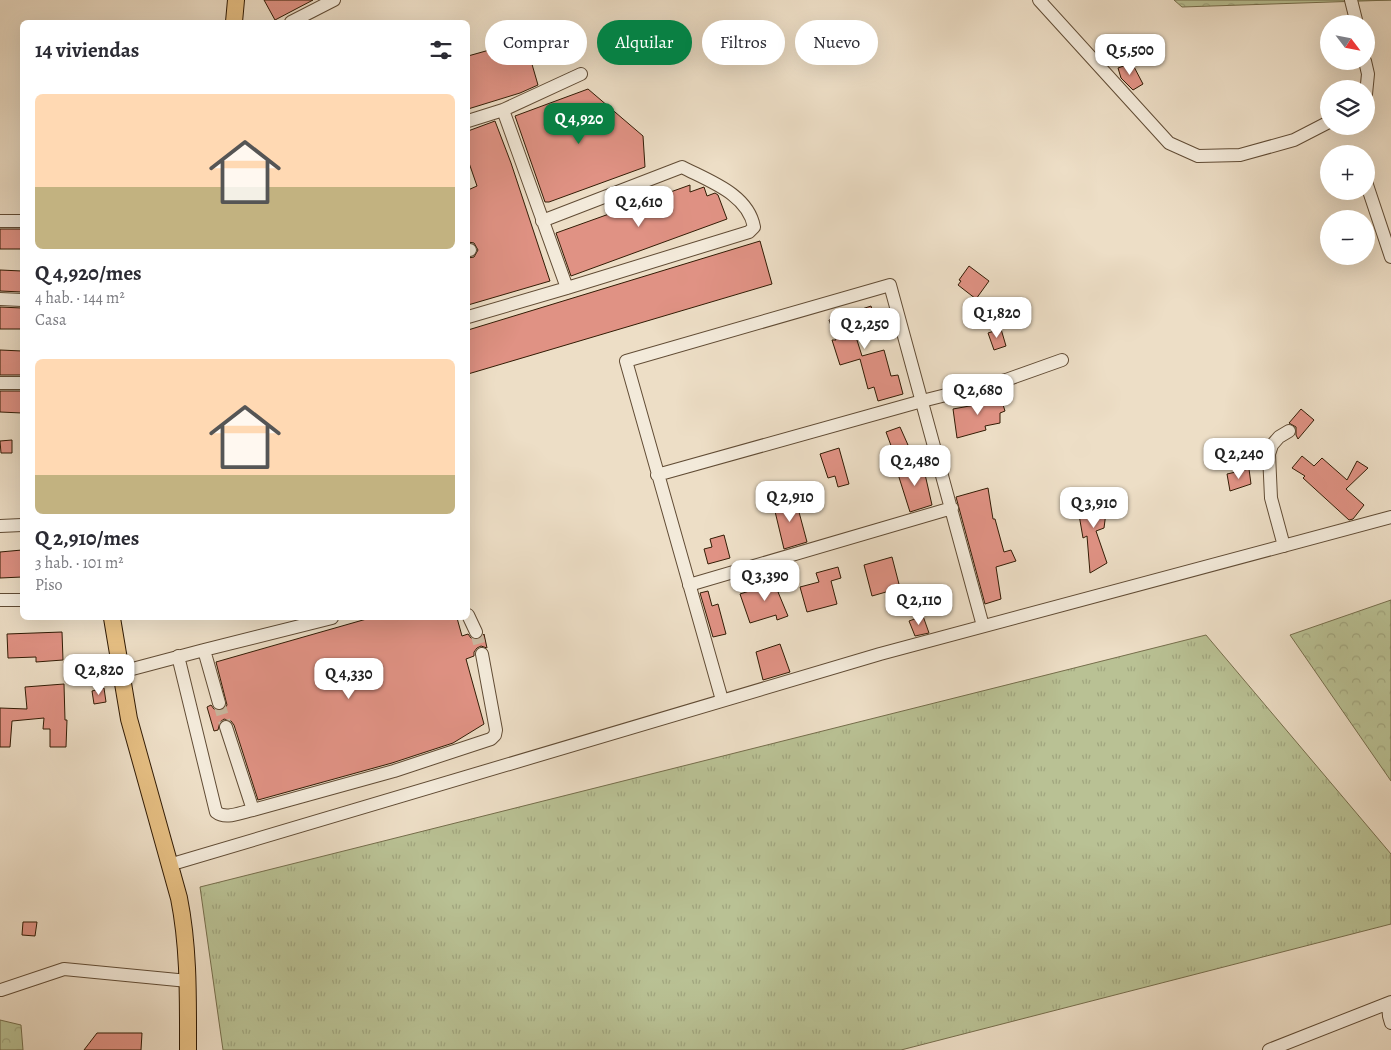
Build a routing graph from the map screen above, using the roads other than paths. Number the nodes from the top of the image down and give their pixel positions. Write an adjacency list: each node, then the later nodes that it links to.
1 (236, 0): 6 (main road)
2 (334, 0): 7 (street)
3 (1039, 0): 11 (street)
4 (1351, 0): 5 (street)
5 (1355, 15)
6 (234, 20)
7 (295, 20)
8 (581, 74): 9 (street)
9 (503, 110): 10 (street); 15 (street)
10 (470, 121)
11 (1320, 127)
12 (1372, 200): 16 (street)
13 (0, 221): 14 (street)
14 (20, 221)
15 (542, 221): 17 (street); 17 (street)
16 (1391, 257)
17 (567, 288): 20 (street)
18 (0, 299): 19 (street)
19 (20, 300)
20 (470, 316)
21 (1062, 360): 24 (street)
22 (0, 383): 23 (street)
23 (20, 383)
24 (922, 401): 26 (street); 26 (street); 27 (street)
25 (1289, 431): 31 (street)
26 (657, 475): 32 (street)
27 (952, 508): 32 (street); 38 (street)
28 (1391, 517): 31 (street)
29 (0, 526): 30 (street)
30 (20, 526)
31 (1284, 546): 38 (street)
32 (689, 585): 44 (street)
33 (0, 600): 34 (street)
34 (20, 600)
35 (470, 619): 39 (street)
36 (112, 620): 43 (main road)
37 (324, 620): 40 (street)
38 (983, 626): 44 (street)
39 (476, 632)
40 (204, 650): 42 (street); 45 (street)
41 (482, 654): 47 (street)
42 (178, 656): 43 (street); 47 (street)
43 (121, 672): 48 (main road)
44 (722, 700): 48 (street)
45 (219, 703)
46 (226, 727): 47 (street)
47 (253, 810)
48 (169, 865): 49 (main road)
49 (188, 981): 50 (street); 53 (main road)
50 (1, 990)
51 (1390, 1003): 52 (street); 54 (street)
52 (1391, 1022)
53 (188, 1050)
54 (1269, 1050)

